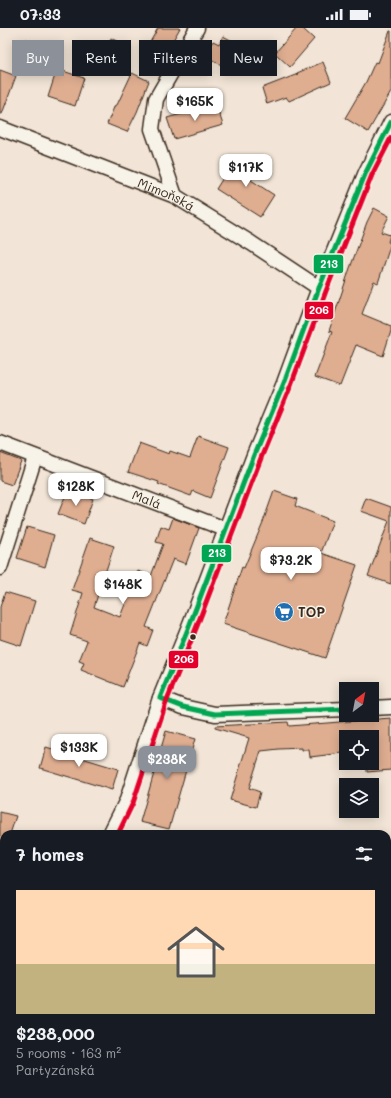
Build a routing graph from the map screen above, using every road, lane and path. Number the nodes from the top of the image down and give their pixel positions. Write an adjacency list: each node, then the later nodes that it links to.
1 (197, 28): 4 (street)
2 (391, 122): 5 (street)
3 (0, 128): 4 (street, Mimoňská)
4 (175, 196): 5 (street, Mimoňská)
5 (319, 288): 8 (street)
6 (0, 443): 7 (street, Malá)
7 (35, 457): 8 (street, Malá); 9 (street)
8 (225, 529): 10 (street)
9 (0, 568)
10 (160, 698): 13 (street); 14 (street)
11 (391, 707): 12 (street)
12 (379, 708)
13 (339, 709)
14 (112, 830)

